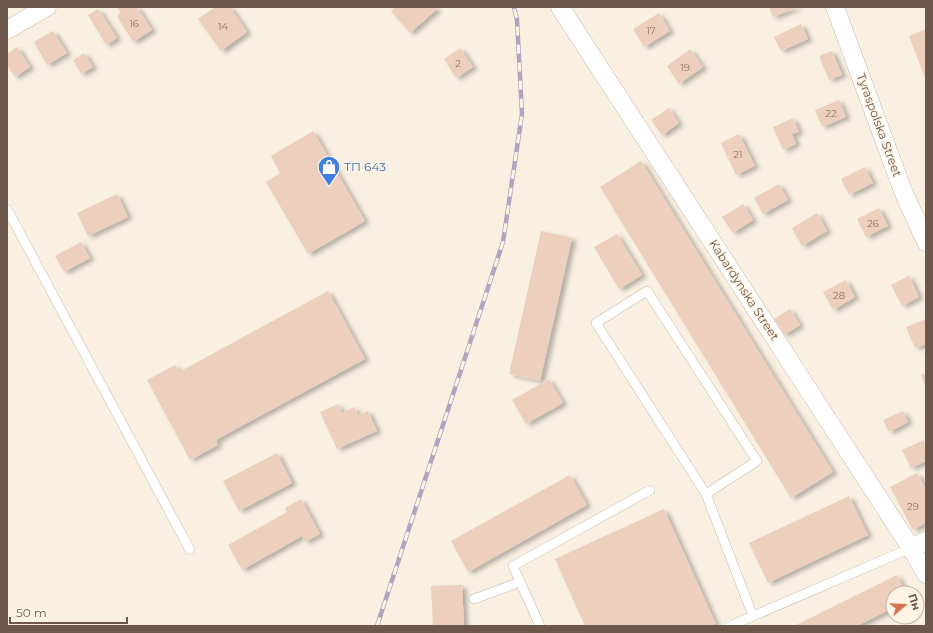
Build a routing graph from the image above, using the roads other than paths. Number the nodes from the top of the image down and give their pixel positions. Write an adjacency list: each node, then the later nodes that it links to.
1 (47, 7): 4 (street)
2 (560, 7): 9 (street, Kabardynska Street)
3 (835, 7): 6 (street, Tyraspolska Street)
4 (7, 30)
5 (7, 209): 10 (lane)
6 (926, 242)
7 (650, 490): 12 (lane)
8 (706, 494): 8 (lane); 14 (lane)
9 (918, 544): 11 (street, Kabardynska Street); 14 (lane)
10 (190, 550)
11 (926, 574)
12 (520, 582): 13 (lane); 15 (lane)
13 (474, 599)
14 (752, 616): 16 (lane)
15 (540, 626)
16 (730, 626)

